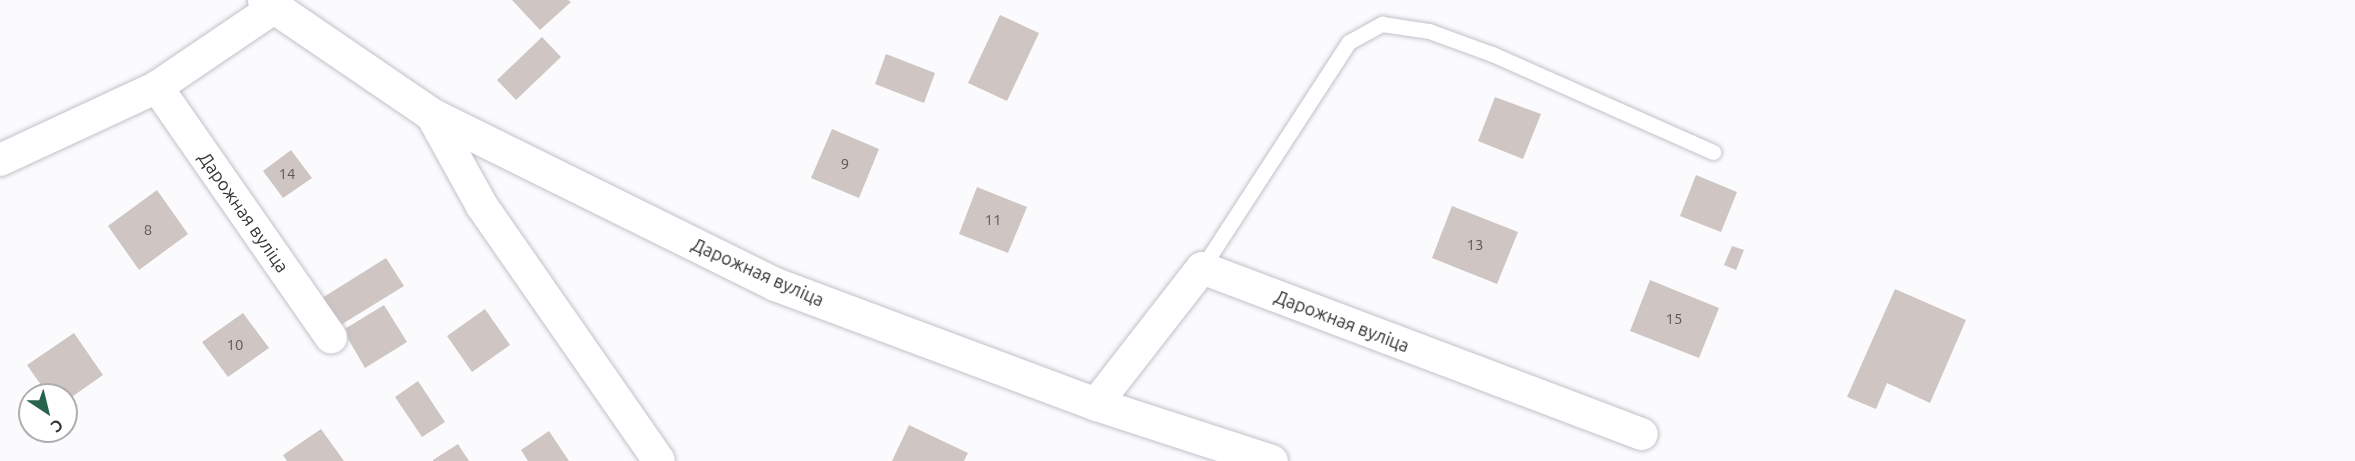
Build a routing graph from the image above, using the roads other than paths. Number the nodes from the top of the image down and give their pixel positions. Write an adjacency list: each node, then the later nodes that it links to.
1 (270, 3): 2 (street, Дарожная вуліца); 3 (street, Дарожная вуліца)
2 (157, 87): 5 (street, Дарожная вуліца); 7 (street, Дарожная вуліца)
3 (431, 114): 8 (street, Дарожная вуліца); 10 (street, Дарожная вуліца)
4 (1713, 152): 6 (lane)
5 (0, 160)
6 (1202, 268): 8 (street); 9 (street, Дарожная вуліца)
7 (331, 336)
8 (1096, 404): 11 (street, Дарожная вуліца)
9 (1642, 434)
10 (659, 461)
11 (1271, 461)

